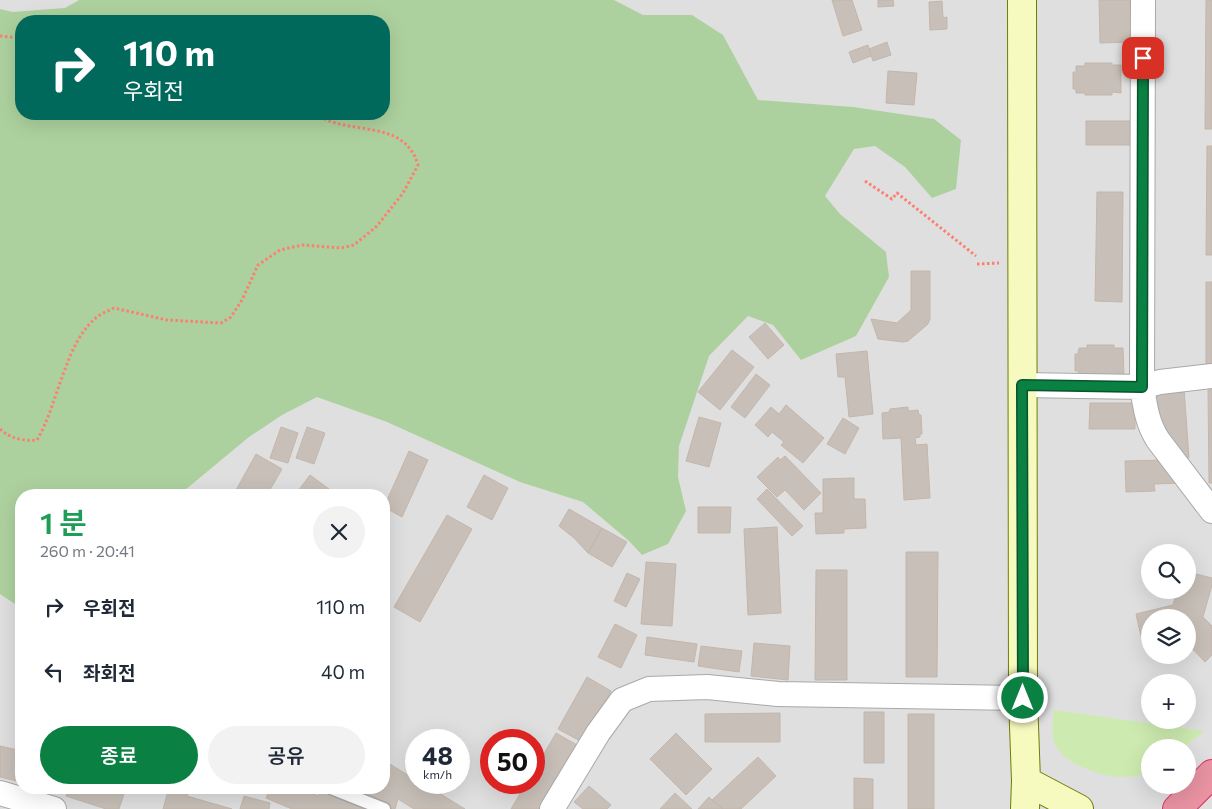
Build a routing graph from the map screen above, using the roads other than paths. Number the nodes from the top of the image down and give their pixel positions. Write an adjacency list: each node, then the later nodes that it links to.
1 (1022, 0): 4 (main road)
2 (1143, 0): 5 (street)
3 (1212, 376): 5 (street)
4 (1022, 385): 5 (street); 7 (main road)
5 (1142, 387): 6 (street)
6 (1212, 511)
7 (1023, 698): 9 (main road); 14 (street)
8 (1212, 774): 17 (highway)
9 (1026, 781): 15 (main road); 16 (main road)
10 (0, 793): 12 (street)
11 (346, 794): 13 (lane)
12 (54, 809)
13 (384, 809)
14 (552, 809)
15 (1025, 809)
16 (1079, 809)
17 (1176, 809)

